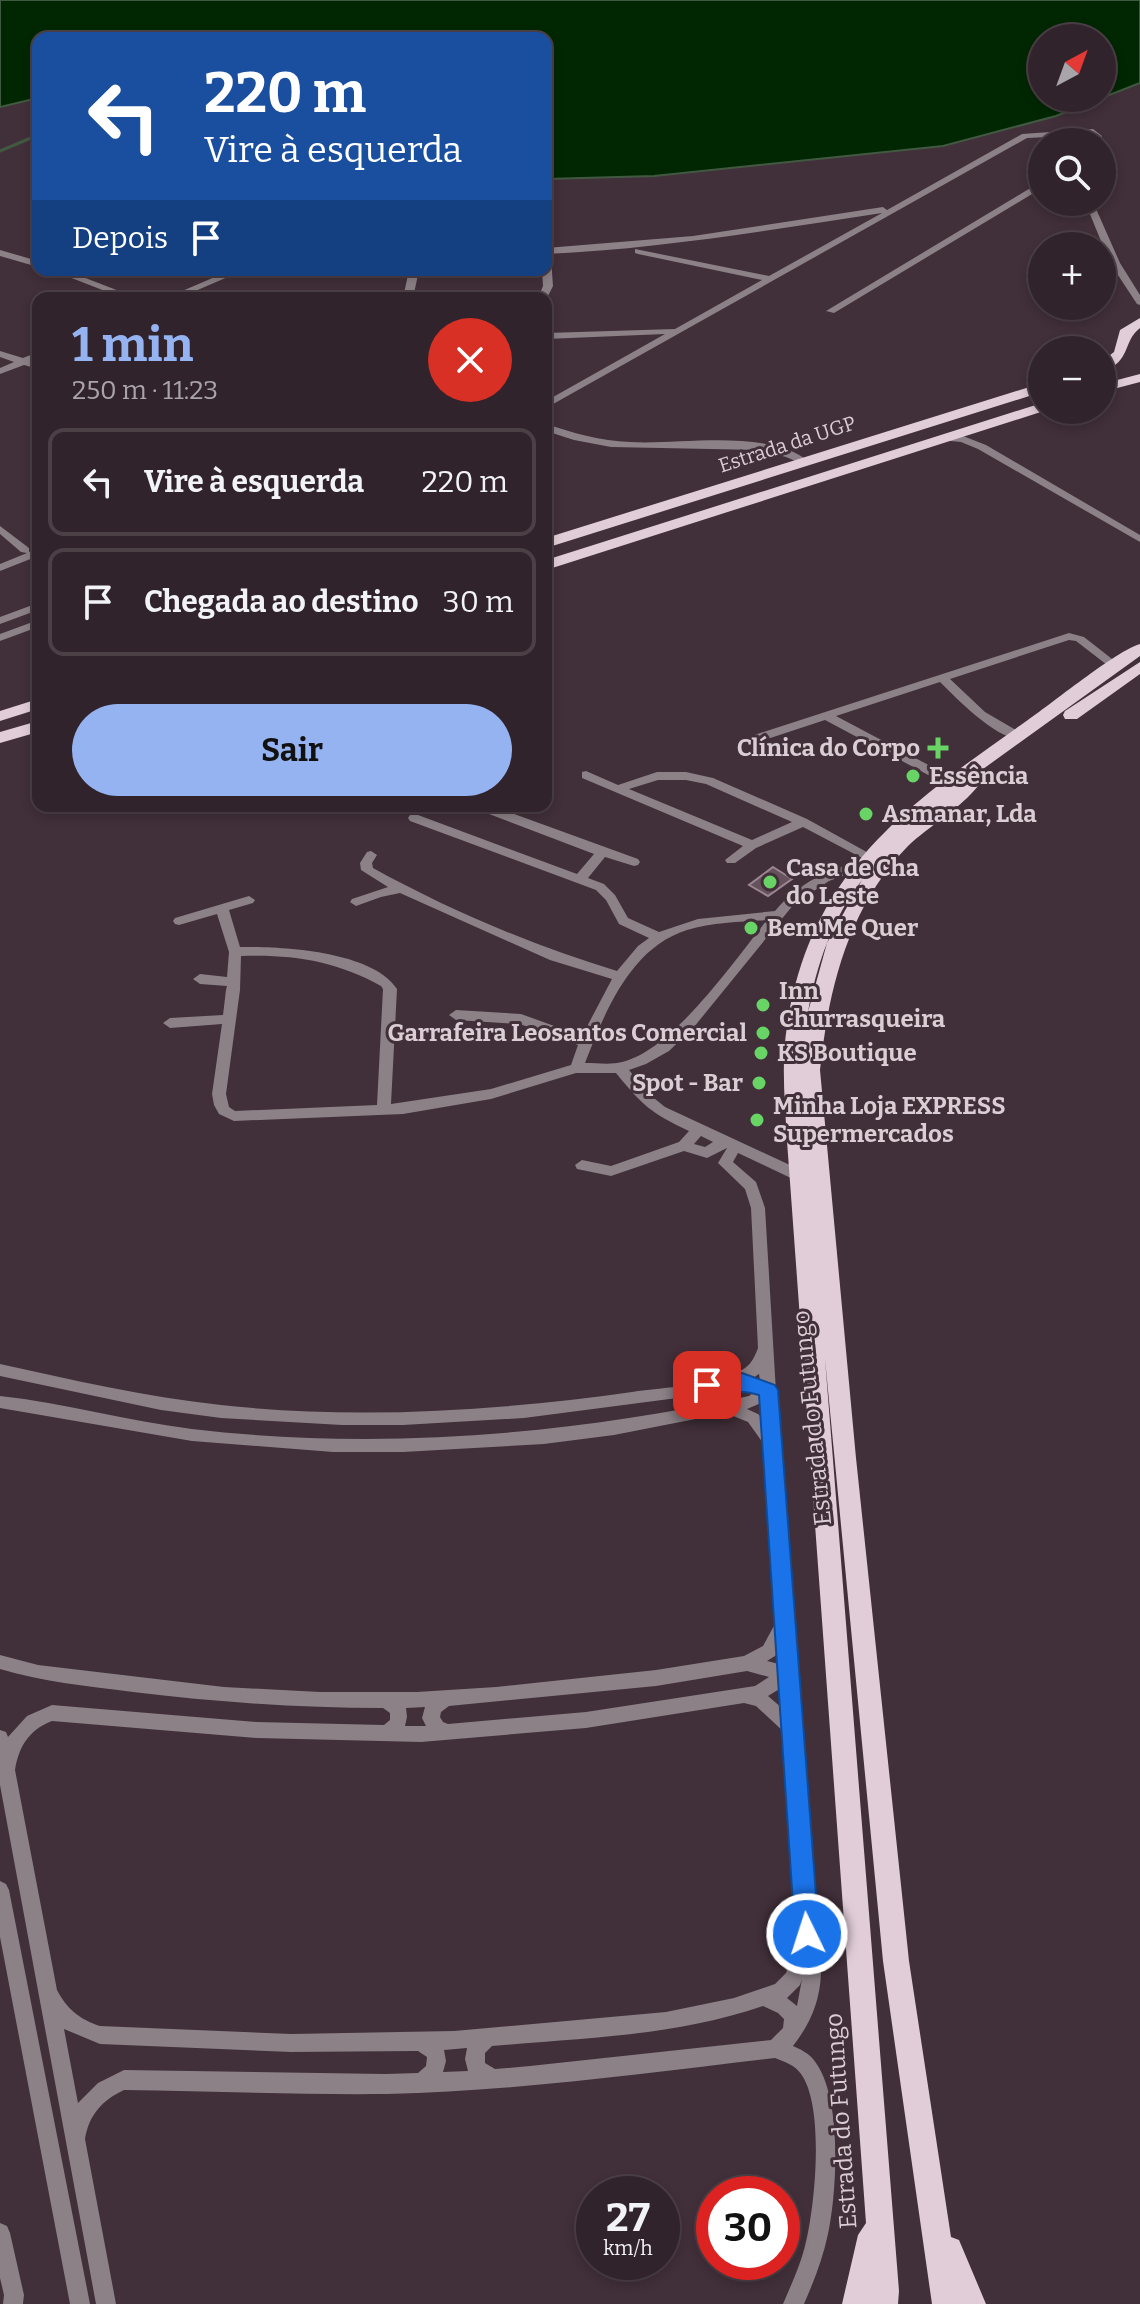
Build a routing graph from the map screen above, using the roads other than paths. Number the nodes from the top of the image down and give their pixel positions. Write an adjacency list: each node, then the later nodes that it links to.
1 (1028, 136): 3 (street)
2 (1028, 192): 17 (street)
3 (893, 209): 5 (street); 12 (street)
4 (1095, 216): 16 (street)
5 (590, 248): 6 (street); 12 (street)
6 (552, 251)
7 (0, 253): 8 (street)
8 (32, 262)
9 (72, 276): 14 (street)
10 (211, 276): 13 (street)
11 (225, 276): 13 (street)
12 (771, 279): 19 (street)
13 (201, 286): 15 (street)
14 (116, 292)
15 (186, 292)
16 (1140, 302)
17 (831, 311)
18 (1139, 322): 23 (main road)
19 (686, 327): 20 (street); 24 (street)
20 (618, 334): 21 (street); 24 (street)
21 (552, 336)
22 (0, 354): 27 (street)
23 (1120, 354): 25 (main road); 30 (main road)
24 (637, 355): 33 (street)
25 (1116, 357)
26 (32, 358): 27 (street)
27 (24, 361): 28 (street); 29 (street)
28 (32, 364)
29 (0, 371)
30 (1140, 376): 31 (main road)
31 (1116, 384)
32 (1028, 391): 39 (main road, Estrada da UGP)
33 (552, 402)
34 (1028, 411): 35 (main road)
35 (981, 426): 37 (main road); 38 (street)
36 (552, 429): 39 (street)
37 (944, 438): 38 (street); 45 (main road)
38 (982, 447): 41 (street)
39 (805, 462): 42 (main road, Estrada da UGP)
40 (0, 529): 43 (street)
41 (1140, 539)
42 (552, 541)
43 (25, 550)
44 (32, 555): 46 (street)
45 (552, 563)
46 (0, 568)
47 (32, 608): 48 (street)
48 (0, 621)
49 (32, 625): 50 (street)
50 (0, 638)
51 (1140, 649): 52 (main road, Estrada do Futungo)
52 (1115, 666): 54 (street); 59 (main road, Estrada do Futungo)
53 (1140, 667): 134 (main road, Estrada do Futungo)
54 (941, 677): 56 (street); 59 (street)
55 (32, 706): 57 (main road)
56 (825, 715): 61 (street); 63 (street)
57 (0, 716)
58 (32, 728): 60 (main road)
59 (1017, 736): 63 (main road, Estrada do Futungo)
60 (0, 738)
61 (749, 741)
62 (586, 775): 64 (street)
63 (951, 782): 72 (main road, Estrada do Futungo)
64 (617, 789): 67 (street); 68 (street)
65 (496, 812): 69 (street)
66 (414, 818): 74 (street)
67 (803, 822): 68 (street); 72 (street)
68 (752, 845): 71 (street)
69 (602, 852): 73 (street); 74 (street)
70 (371, 855): 75 (street)
71 (731, 860)
72 (866, 860): 79 (street); 97 (main road, Estrada do Futungo)
73 (634, 862)
74 (581, 878): 81 (street)
75 (401, 889): 77 (street); 83 (street)
76 (249, 900): 78 (street)
77 (356, 902)
78 (222, 909): 80 (street); 82 (street)
79 (776, 915): 81 (street); 91 (street)
80 (179, 921)
81 (659, 937): 83 (street)
82 (235, 952): 85 (street); 92 (street)
83 (621, 977): 89 (street)
84 (200, 979): 85 (street)
85 (233, 982): 87 (street)
86 (456, 1015): 89 (street)
87 (228, 1019): 88 (street); 92 (street)
88 (170, 1023)
89 (586, 1043): 90 (street)
90 (576, 1068): 91 (street); 92 (street)
91 (620, 1068): 93 (street)
92 (384, 1111)
93 (698, 1130): 94 (street); 95 (street)
94 (730, 1144): 95 (street); 97 (street); 98 (street)
95 (684, 1146): 96 (street)
96 (582, 1165)
97 (800, 1176): 133 (main road, Estrada do Futungo)
98 (766, 1348): 100 (street); 101 (street)
99 (0, 1370): 104 (street)
100 (726, 1381): 101 (street); 105 (street)
101 (768, 1390): 103 (street); 106 (street)
102 (0, 1402): 107 (street)
103 (728, 1407): 106 (street); 108 (street)
104 (336, 1419): 105 (street); 107 (street)
105 (397, 1419): 108 (street)
106 (771, 1442): 109 (street)
107 (331, 1446): 108 (street)
108 (393, 1447)
109 (784, 1622): 111 (street); 112 (street)
110 (0, 1662): 115 (street)
111 (747, 1663): 112 (street); 114 (street)
112 (788, 1674): 113 (street); 116 (street)
113 (745, 1696): 116 (street); 117 (street)
114 (450, 1698): 115 (street); 117 (street)
115 (383, 1700): 118 (street)
116 (791, 1728): 123 (street)
117 (449, 1732): 118 (street)
118 (379, 1733): 120 (street)
119 (0, 1738): 120 (street)
120 (6, 1770): 124 (street)
121 (0, 1890): 122 (street)
122 (3, 1920): 137 (street)
123 (807, 1934): 125 (street); 126 (street)
124 (46, 1989): 128 (street); 132 (street)
125 (764, 1997): 126 (street); 127 (street)
126 (793, 2032): 129 (street)
127 (491, 2037): 128 (street); 130 (street)
128 (418, 2041): 131 (street)
129 (775, 2049): 130 (street); 139 (street)
130 (494, 2078): 131 (street)
131 (418, 2082): 132 (street)
132 (75, 2139): 138 (street)
133 (877, 2211): 140 (main road); 141 (main road, Estrada do Futungo)
134 (936, 2212): 142 (main road, Estrada do Futungo); 143 (main road)
135 (0, 2233): 136 (street)
136 (9, 2299)
137 (80, 2304)
138 (106, 2304)
139 (793, 2304)
140 (857, 2304)
141 (883, 2304)
142 (947, 2304)
143 (971, 2304)

